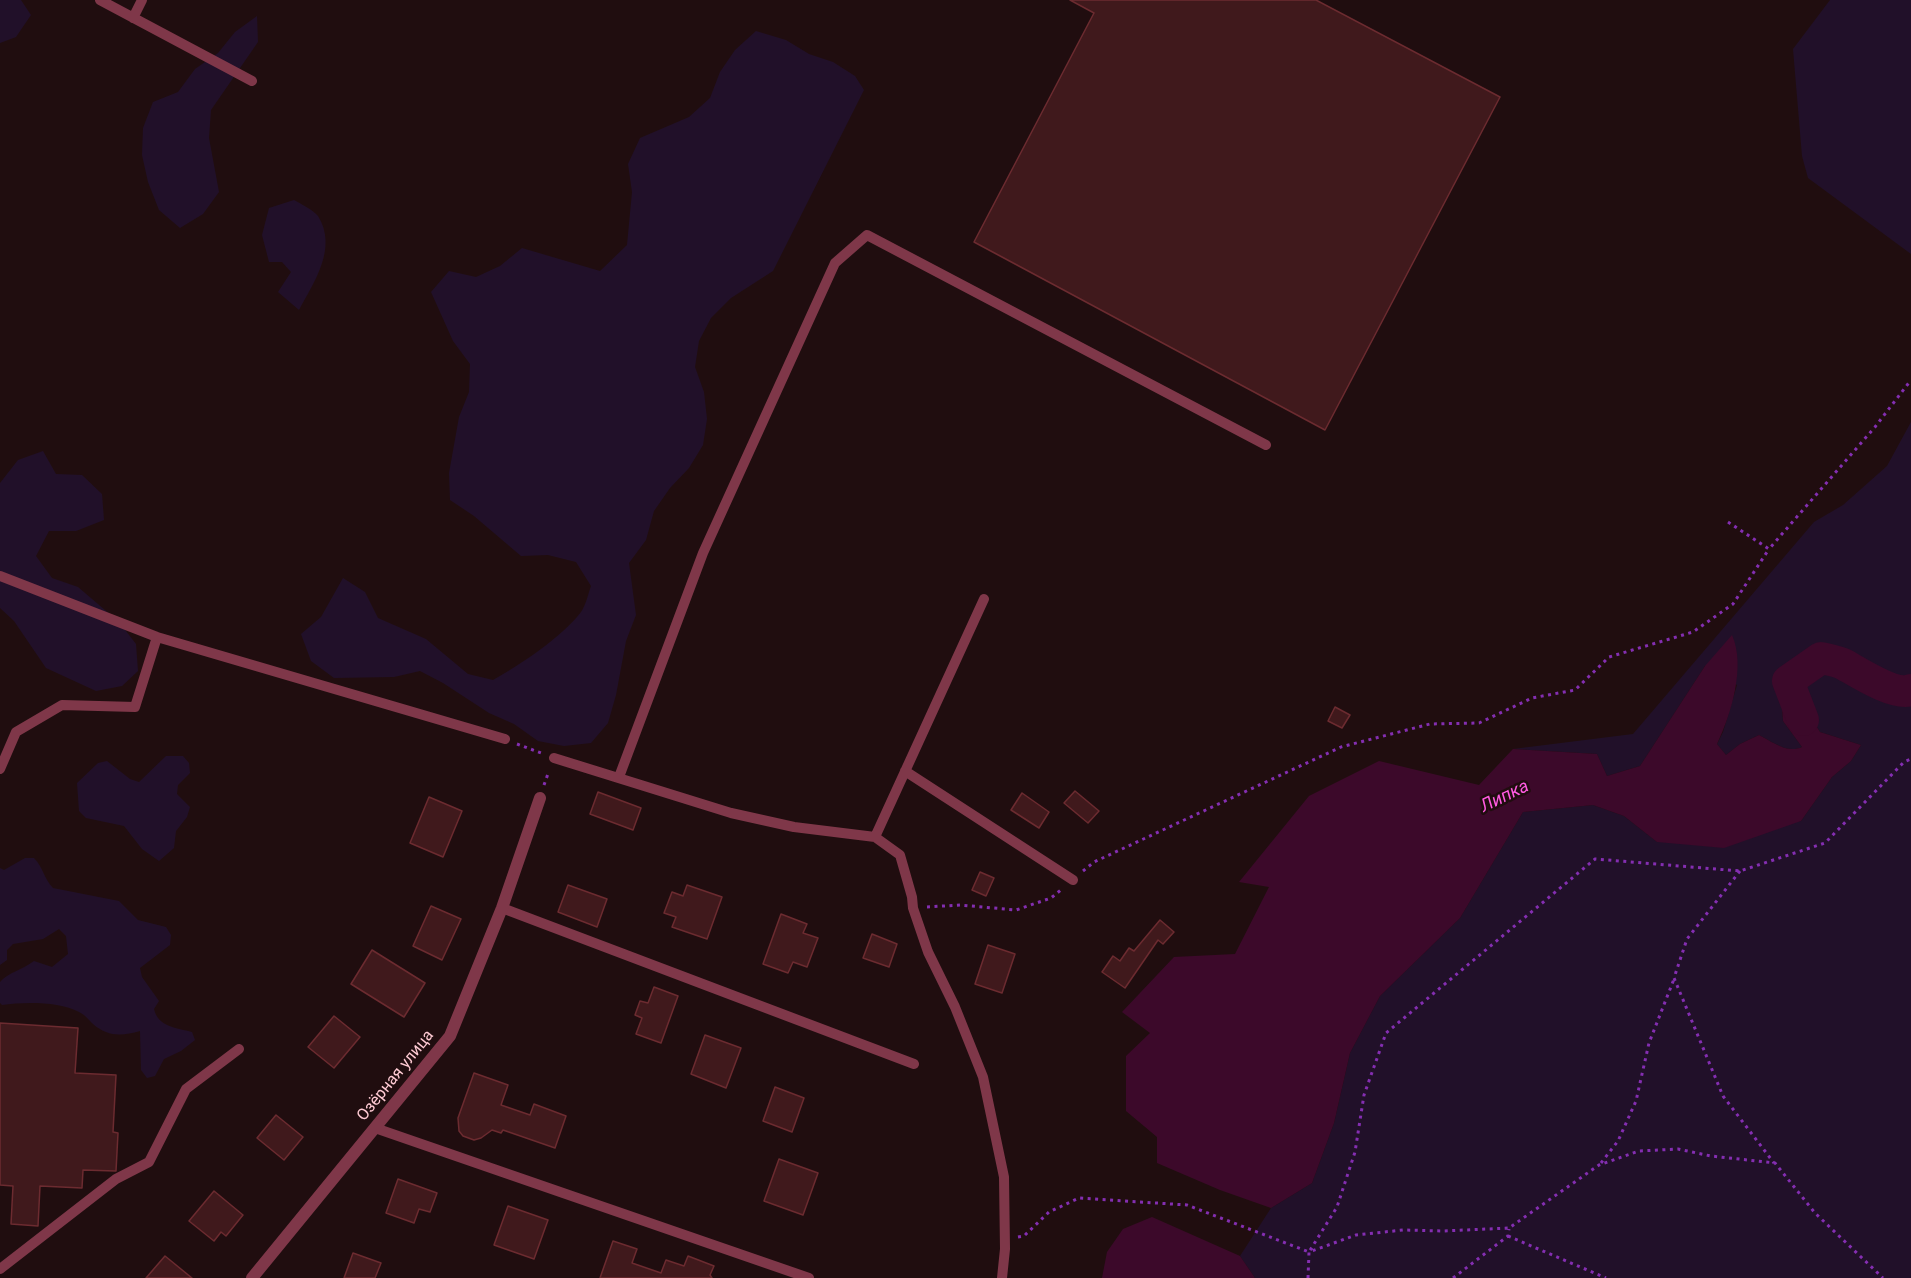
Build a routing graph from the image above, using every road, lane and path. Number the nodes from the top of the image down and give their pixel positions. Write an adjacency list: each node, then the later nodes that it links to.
1 (100, 0): 3 (lane)
2 (142, 0): 3 (lane)
3 (133, 18): 4 (lane)
4 (252, 81)
5 (1911, 380): 8 (path)
6 (1266, 445): 17 (lane)
7 (1728, 522): 8 (path)
8 (1769, 549): 21 (path)
9 (0, 576): 11 (lane)
10 (984, 599): 16 (lane)
11 (157, 636): 12 (lane); 15 (lane)
12 (505, 739): 13 (path)
13 (554, 758): 17 (lane); 18 (path)
14 (1911, 759): 20 (path)
15 (0, 769)
16 (905, 771): 19 (lane); 21 (lane)
17 (619, 777): 19 (lane)
18 (540, 798): 22 (street, Озёрная улица)
19 (875, 837): 23 (lane)
20 (1740, 871): 24 (path); 33 (path)
21 (1073, 879): 23 (path)
22 (502, 908): 26 (lane); 27 (street, Озёрная улица)
23 (913, 908): 32 (lane)
24 (1674, 978): 28 (path); 29 (path)
25 (239, 1049): 34 (lane)
26 (914, 1064)
27 (375, 1128): 35 (street, Озёрная улица); 36 (lane)
28 (1774, 1163): 29 (path); 41 (path)
29 (1599, 1165): 30 (path)
30 (1509, 1228): 31 (path); 33 (path)
31 (1508, 1236): 39 (path); 40 (path)
32 (1005, 1239): 33 (path); 37 (lane)
33 (1309, 1251): 38 (path)
34 (0, 1269)
35 (252, 1278)
36 (809, 1278)
37 (1002, 1278)
38 (1308, 1278)
39 (1453, 1278)
40 (1606, 1278)
41 (1883, 1278)

